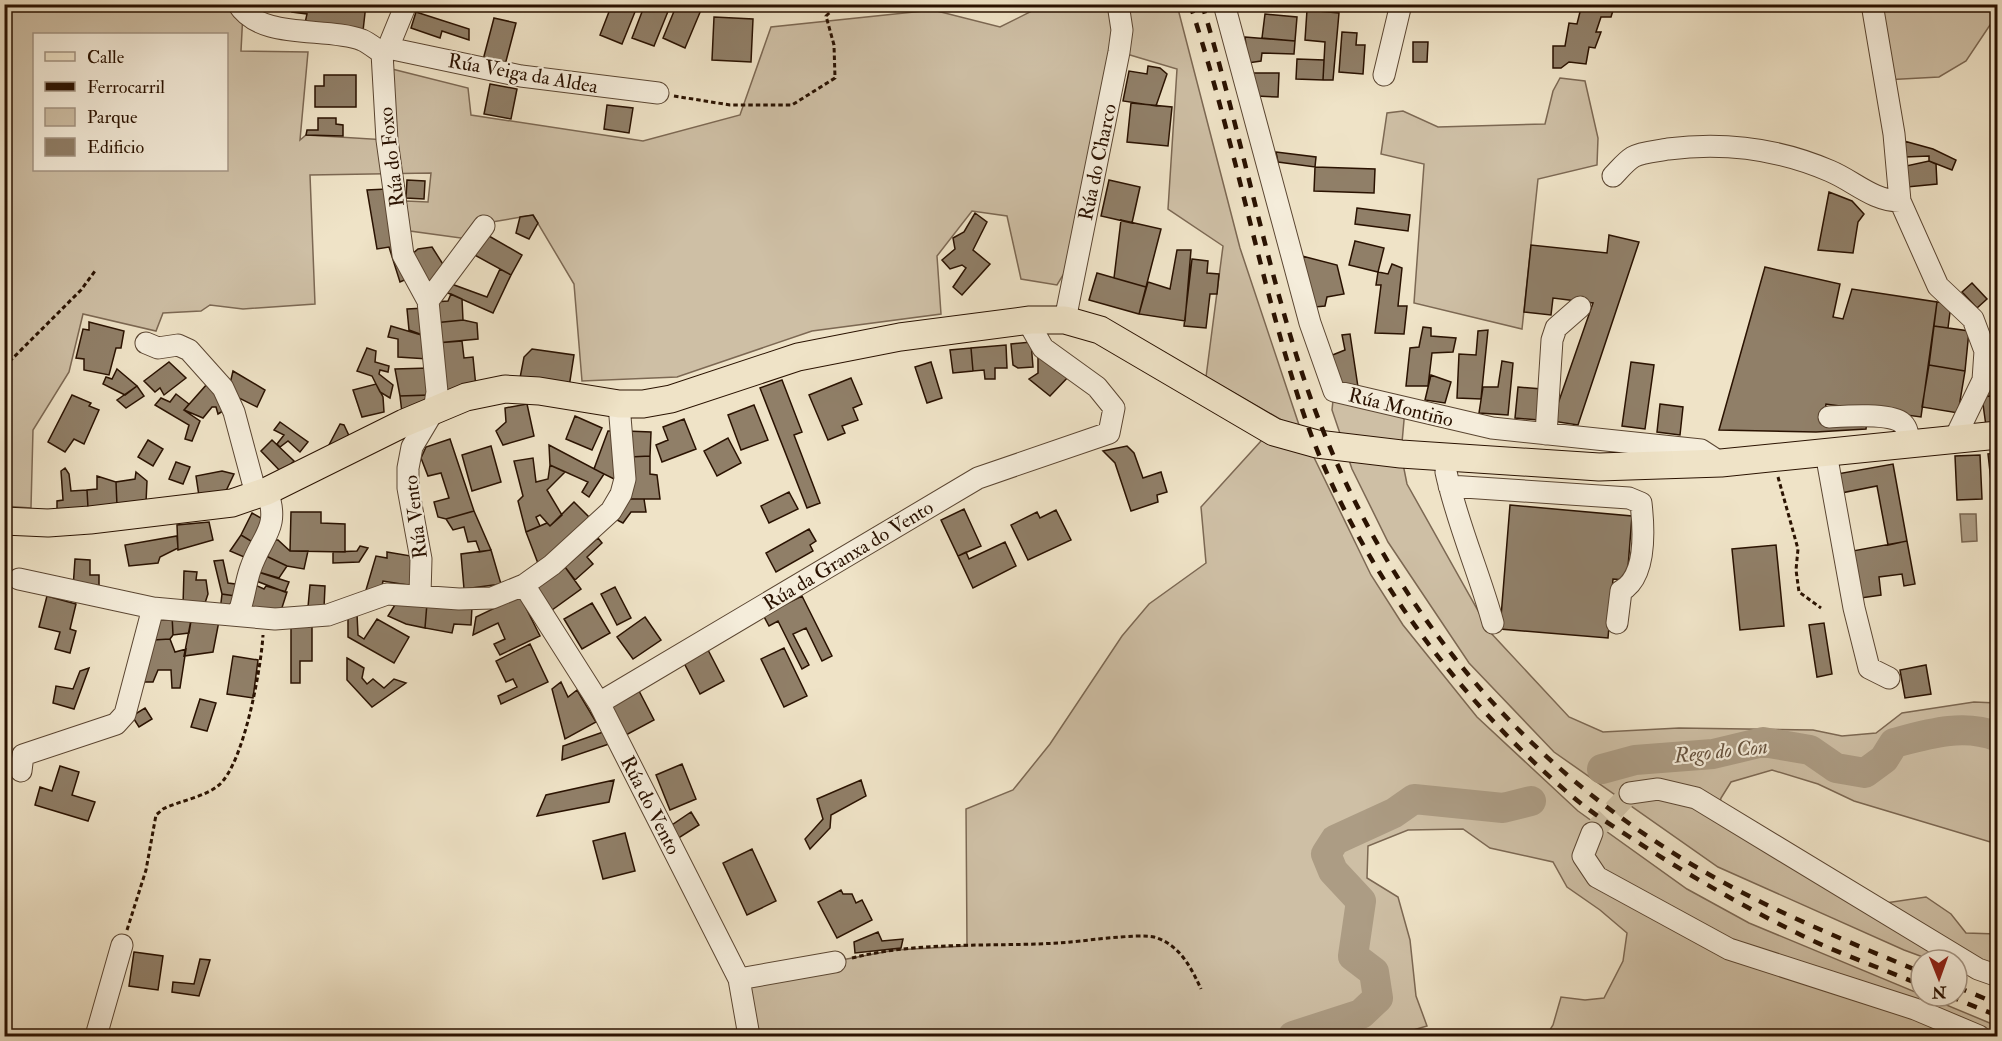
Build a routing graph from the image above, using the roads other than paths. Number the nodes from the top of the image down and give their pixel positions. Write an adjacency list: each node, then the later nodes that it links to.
1 (238, 4): 7 (street)
2 (406, 4): 7 (street)
3 (1118, 4): 16 (street, Rúa do Charco)
4 (1224, 4): 21 (street, Rúa Montiño)
5 (1401, 4): 8 (street)
6 (1872, 4): 11 (street)
7 (385, 51): 9 (street, Rúa Veiga da Aldea); 13 (street, Rúa do Foxo)
8 (1384, 75)
9 (658, 93)
10 (1613, 176): 11 (street)
11 (1900, 201): 23 (street)
12 (484, 226): 13 (street)
13 (428, 300): 19 (street, Rúa do Foxo)
14 (1580, 307): 21 (street)
15 (1027, 320): 16 (main road); 18 (main road); 39 (street, Rúa da Granxa do Vento)
16 (1065, 320): 26 (main road)
17 (146, 343): 29 (street)
18 (619, 404): 19 (main road); 32 (street)
19 (434, 410): 29 (main road); 33 (street, Rúa Vento)
20 (1829, 417): 24 (street)
21 (1546, 434): 27 (street, Rúa Montiño)
22 (1998, 435): 23 (main road)
23 (1954, 440): 24 (main road)
24 (1910, 444): 25 (main road)
25 (1826, 453): 27 (main road); 38 (street)
26 (1443, 457): 27 (main road); 28 (street)
27 (1721, 463)
28 (1449, 486): 36 (street); 37 (street)
29 (261, 492): 30 (main road); 35 (street)
30 (4, 521)
31 (19, 579): 34 (street)
32 (524, 585): 33 (street); 39 (street, Rúa do Vento)
33 (420, 595): 35 (street)
34 (153, 608): 35 (street); 40 (street)
35 (238, 615)
36 (1493, 623)
37 (1617, 623)
38 (1889, 678)
39 (599, 703): 46 (street, Rúa do Vento)
40 (21, 771)
41 (1630, 793): 45 (street)
42 (1592, 833): 49 (street)
43 (122, 945): 47 (street)
44 (836, 962): 46 (street)
45 (1998, 976)
46 (739, 979): 48 (street, Rúa do Vento)
47 (96, 1036)
48 (749, 1036)
49 (1979, 1036)

